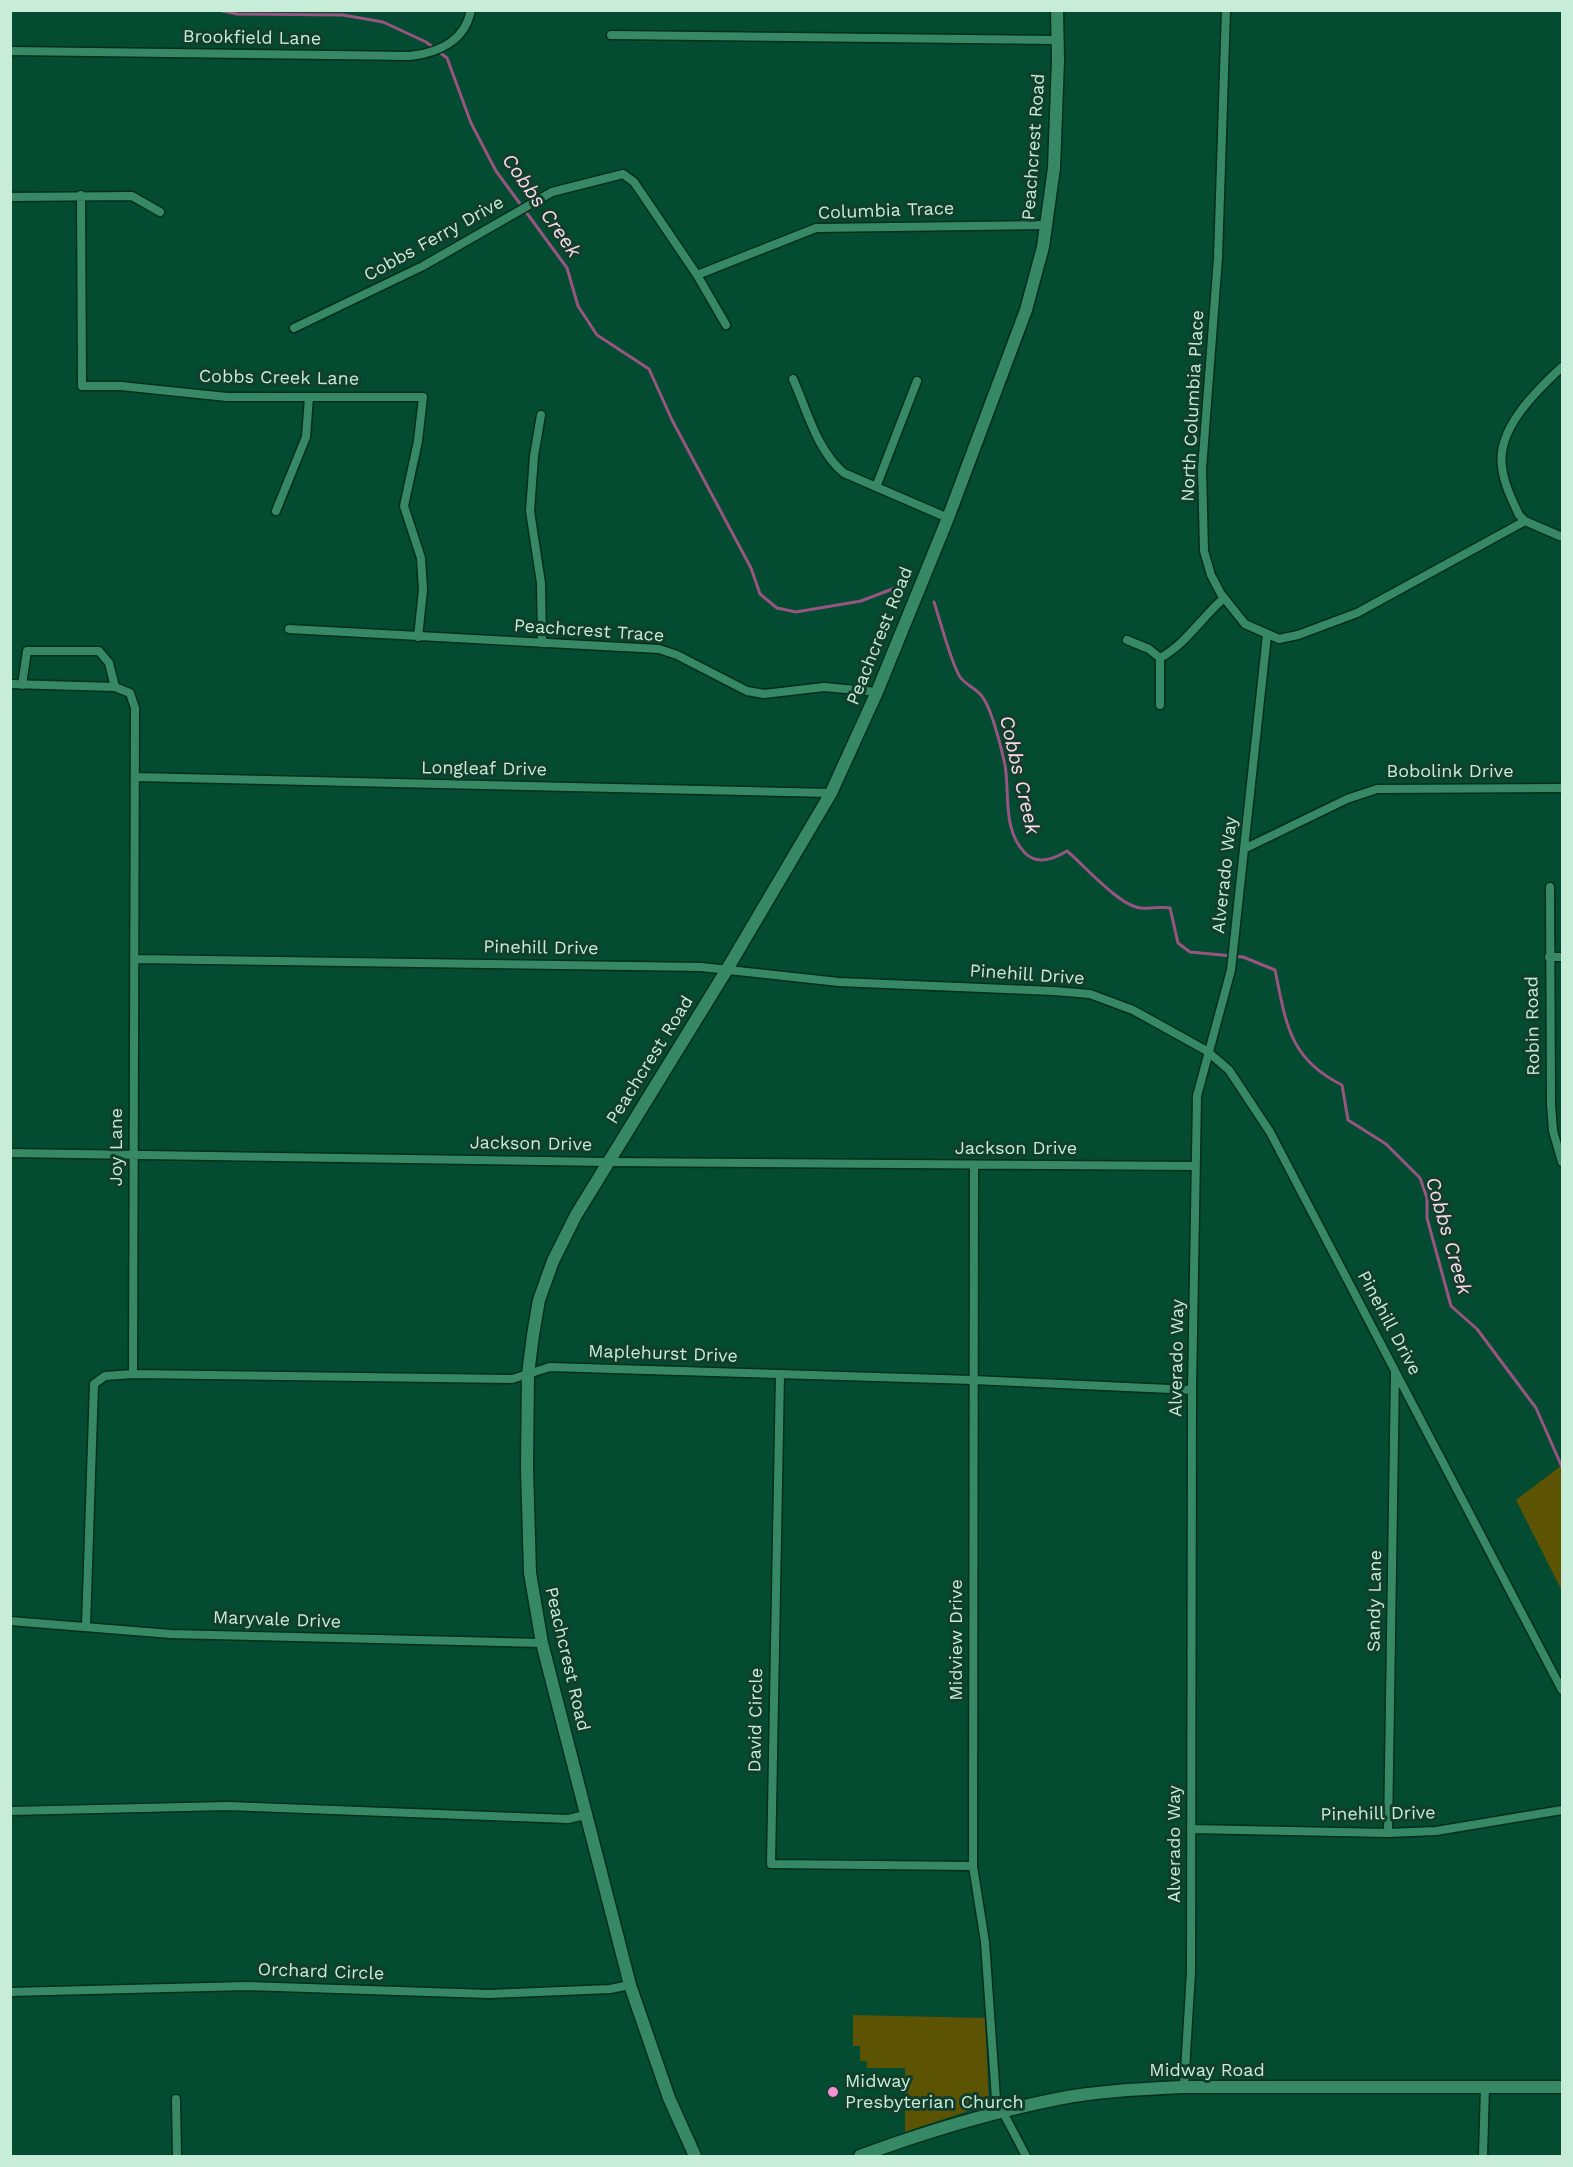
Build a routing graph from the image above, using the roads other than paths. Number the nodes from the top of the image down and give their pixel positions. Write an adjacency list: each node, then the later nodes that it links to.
1 (471, 10): 6 (street, Brookfield Lane)
2 (1056, 10): 5 (street, Peachcrest Road)
3 (1226, 10): 24 (street, North Columbia Place)
4 (611, 35): 5 (street)
5 (1056, 40): 10 (street, Peachcrest Road)
6 (10, 51)
7 (81, 195): 8 (street); 9 (street); 17 (street, Cobbs Creek Lane)
8 (10, 197)
9 (160, 212)
10 (1047, 225): 11 (street, Columbia Trace); 21 (street, Peachcrest Road)
11 (697, 275): 12 (street, Cobbs Ferry Drive); 13 (street, Cobbs Ferry Drive)
12 (726, 325)
13 (294, 328)
14 (1563, 367): 22 (street)
15 (793, 379): 19 (street)
16 (917, 381): 19 (street)
17 (309, 397): 20 (street); 27 (street, Cobbs Creek Lane)
18 (542, 415): 29 (street)
19 (876, 487): 21 (street)
20 (276, 511)
21 (948, 518): 34 (street, Peachcrest Road)
22 (1525, 521): 23 (street); 26 (street)
23 (1563, 537)
24 (1224, 598): 26 (street, North Columbia Place); 30 (street)
25 (289, 629): 27 (street, Peachcrest Trace)
26 (1267, 635): 39 (street, Alverado Way)
27 (418, 638): 29 (street, Peachcrest Trace)
28 (1127, 640): 30 (street)
29 (542, 643): 34 (street, Peachcrest Trace)
30 (1160, 658): 35 (street)
31 (10, 684): 32 (street)
32 (22, 685): 33 (street); 33 (street)
33 (115, 687): 36 (street, Joy Lane)
34 (877, 692): 38 (street, Peachcrest Road)
35 (1160, 705)
36 (136, 777): 38 (street, Longleaf Drive); 43 (street, Joy Lane)
37 (1563, 788): 39 (street, Bobolink Drive)
38 (831, 793): 44 (street, Peachcrest Road)
39 (1244, 849): 45 (street, Alverado Way)
40 (1550, 887): 41 (street, Robin Road)
41 (1549, 957): 42 (street); 46 (street, Robin Road)
42 (1563, 957)
43 (135, 959): 44 (street, Pinehill Drive); 49 (street, Joy Lane)
44 (726, 971): 45 (street, Pinehill Drive); 50 (street, Peachcrest Road)
45 (1208, 1052): 53 (street, Alverado Way); 54 (street, Pinehill Drive)
46 (1553, 1131): 47 (street); 51 (street, Robin Road)
47 (1563, 1131)
48 (10, 1153): 49 (street, Jackson Drive)
49 (133, 1155): 50 (street, Jackson Drive); 55 (street, Joy Lane)
50 (608, 1162): 52 (street, Jackson Drive); 56 (street, Peachcrest Road)
51 (1563, 1162)
52 (974, 1166): 53 (street, Jackson Drive); 58 (street, Midview Drive)
53 (1194, 1166): 59 (street, Alverado Way)
54 (1395, 1369): 63 (street, Pinehill Drive); 68 (street, Sandy Lane)
55 (133, 1374): 56 (street, Maplehurst Drive); 61 (street)
56 (528, 1374): 57 (street, Maplehurst Drive); 62 (street, Peachcrest Road)
57 (780, 1374): 58 (street, Maplehurst Drive); 69 (street, David Circle)
58 (973, 1380): 59 (street, Maplehurst Drive); 69 (street, Midview Drive)
59 (1192, 1390): 67 (street, Alverado Way)
60 (10, 1622): 61 (street, Maryvale Drive)
61 (86, 1626): 62 (street, Maryvale Drive)
62 (542, 1643): 66 (street, Peachcrest Road)
63 (1563, 1690)
64 (1563, 1810): 68 (street, Pinehill Drive)
65 (10, 1811): 66 (street)
66 (585, 1815): 70 (street, Peachcrest Road)
67 (1191, 1829): 68 (street, Pinehill Drive); 73 (street, Alverado Way)
68 (1388, 1833)
69 (974, 1866): 76 (street, Midview Drive)
70 (630, 1986): 71 (street, Orchard Circle); 78 (street, Peachcrest Road)
71 (10, 1992)
72 (1485, 2086): 73 (street, Midway Road); 74 (street, Midway Road); 81 (street)
73 (1184, 2087): 76 (street, Midway Road)
74 (1563, 2087)
75 (176, 2099): 77 (street)
76 (1003, 2112): 79 (street, Midway Road); 80 (street, Midview Drive)
77 (177, 2157)
78 (695, 2157)
79 (860, 2157)
80 (1026, 2157)
81 (1483, 2157)

